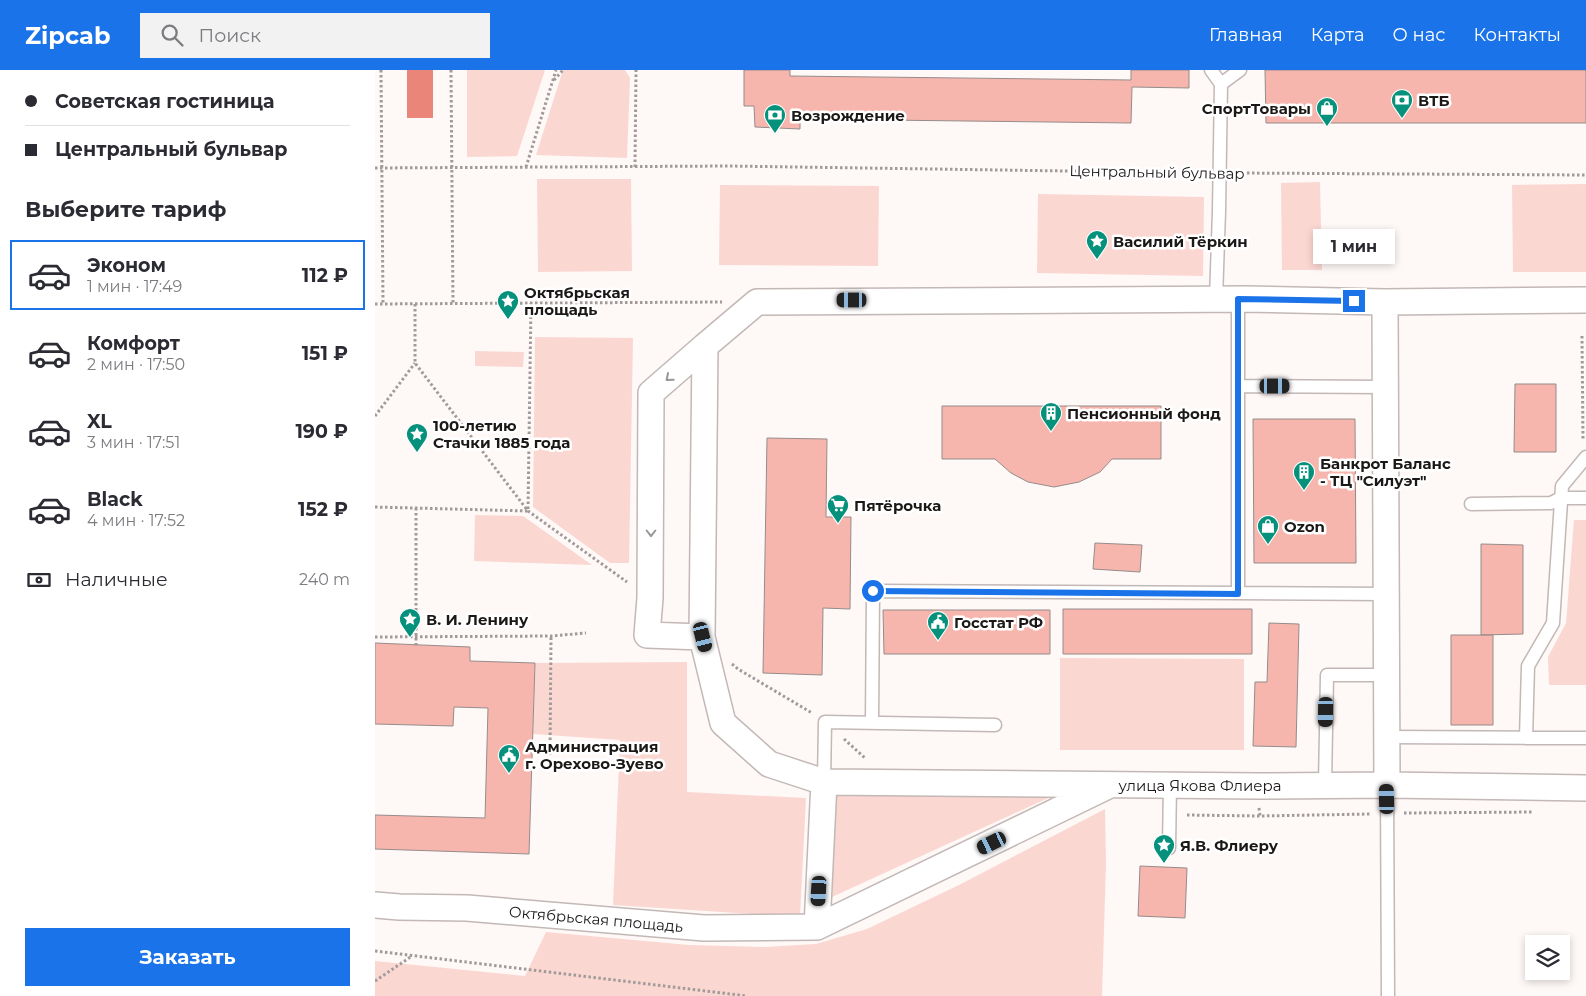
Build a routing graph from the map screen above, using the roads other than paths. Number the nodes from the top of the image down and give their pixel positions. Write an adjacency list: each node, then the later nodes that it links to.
1 (1211, 70): 3 (lane)
2 (1241, 70): 3 (lane)
3 (1221, 84): 4 (lane)
4 (1227, 299): 6 (street); 7 (street); 8 (lane)
5 (1586, 300): 6 (street)
6 (1385, 302): 9 (street)
7 (705, 346): 16 (street); 16 (street, one-way to 16)
8 (1239, 386): 9 (lane); 14 (lane)
9 (1385, 387): 15 (street)
10 (1586, 457): 11 (lane)
11 (1561, 498): 12 (lane); 13 (lane); 21 (lane)
12 (1586, 498)
13 (1471, 504)
14 (1238, 594): 15 (lane); 18 (lane)
15 (1386, 594): 17 (street)
16 (703, 637): 23 (street)
17 (1387, 675): 20 (street); 26 (lane)
18 (872, 722): 19 (lane); 23 (lane)
19 (995, 726)
20 (1387, 737): 21 (lane); 27 (street)
21 (1526, 738): 22 (lane)
22 (1586, 738)
23 (824, 782): 24 (street); 31 (street)
24 (1114, 783): 25 (street, улица Якова Флиера); 31 (street, улица Якова Флиера)
25 (1169, 784): 26 (street, улица Якова Флиера); 29 (lane)
26 (1325, 785): 27 (street, улица Якова Флиера)
27 (1387, 785): 28 (street, улица Якова Флиера); 32 (lane)
28 (1586, 788)
29 (1169, 848)
30 (375, 905): 31 (street, Октябрьская площадь)
31 (817, 928)
32 (1388, 996)

